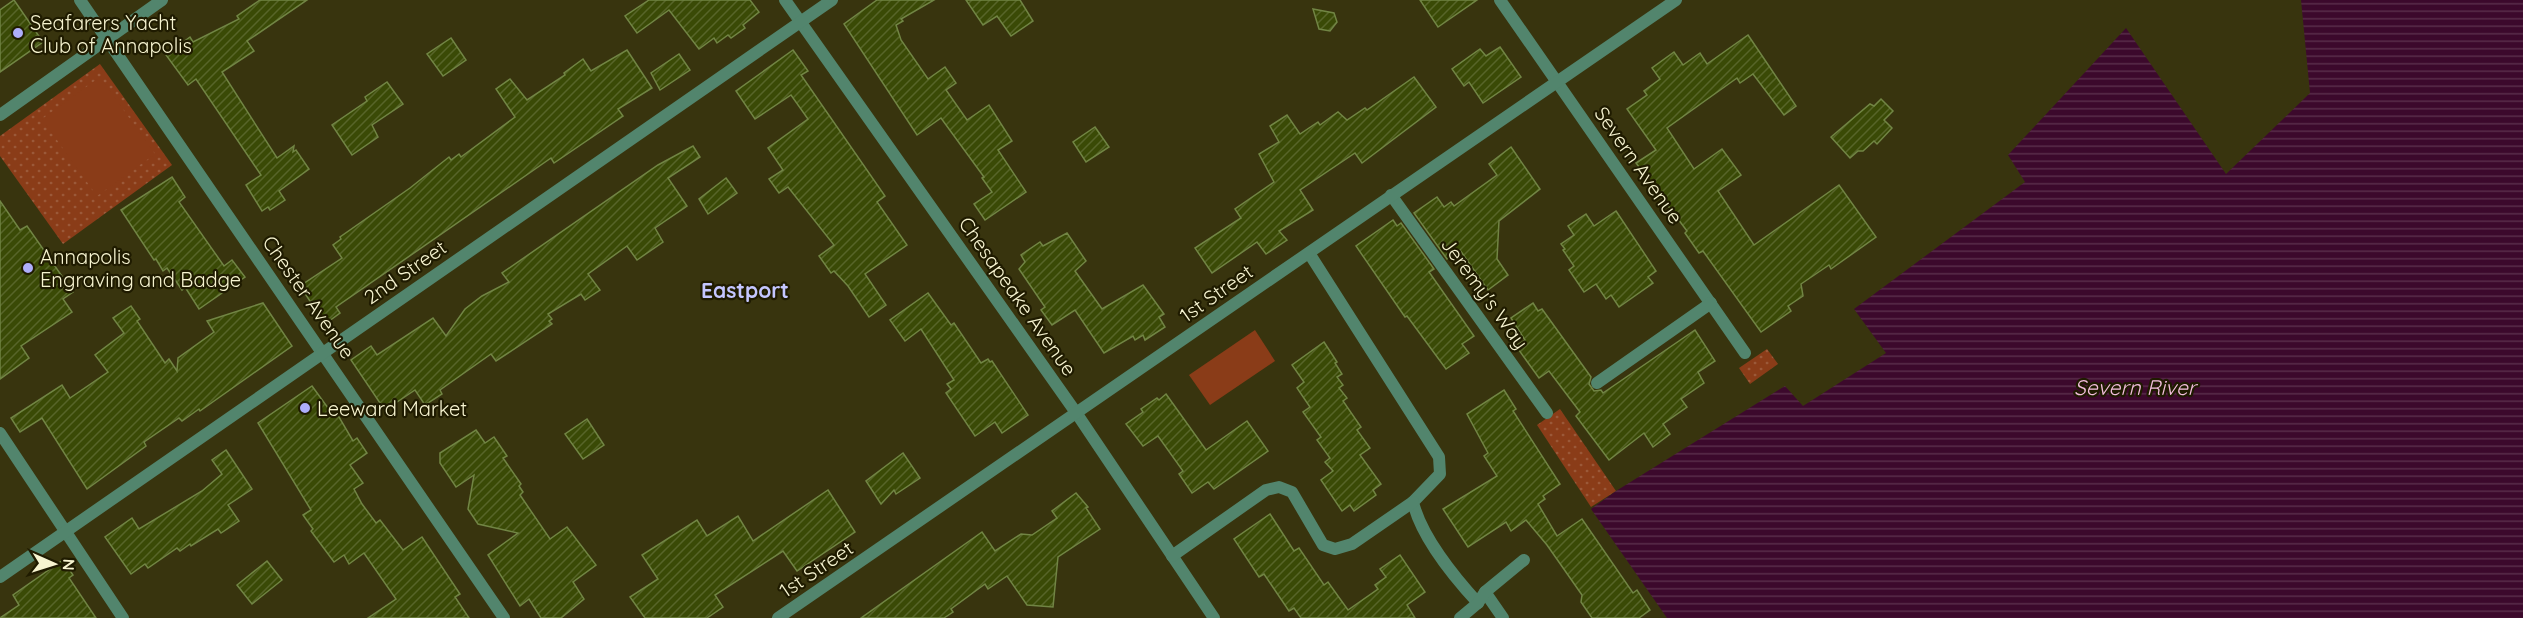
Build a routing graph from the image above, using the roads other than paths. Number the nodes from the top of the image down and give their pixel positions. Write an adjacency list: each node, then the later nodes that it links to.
1 (80, 0): 8 (street, Chester Avenue)
2 (162, 0): 8 (street)
3 (785, 0): 7 (street, Chesapeake Avenue)
4 (832, 0): 7 (street, 2nd Street)
5 (1500, 0): 9 (street, Severn Avenue)
6 (1676, 0): 9 (street, 1st Street)
7 (800, 22): 14 (street, 2nd Street); 18 (street, Chesapeake Avenue)
8 (106, 38): 10 (street); 14 (street, Chester Avenue)
9 (1557, 83): 11 (street, 1st Street); 13 (street, Severn Avenue)
10 (0, 115)
11 (1391, 195): 12 (street, 1st Street); 17 (street, Jeremy's Way)
12 (1308, 253): 18 (street, 1st Street); 20 (street)
13 (1711, 303): 15 (street, Severn Avenue); 16 (street)
14 (323, 353): 21 (street, 2nd Street); 27 (street, Chester Avenue)
15 (1745, 353)
16 (1597, 383)
17 (1547, 413)
18 (1077, 414): 22 (street, Chesapeake Avenue); 28 (street, 1st Street)
19 (0, 433): 21 (street)
20 (1413, 502): 22 (street); 25 (street)
21 (64, 532): 24 (street, 2nd Street); 26 (street)
22 (1172, 556): 29 (street, Chesapeake Avenue)
23 (1524, 560): 25 (street)
24 (0, 577)
25 (1481, 597): 30 (street); 31 (street)
26 (123, 618)
27 (504, 618)
28 (778, 618)
29 (1215, 618)
30 (1460, 618)
31 (1503, 618)

